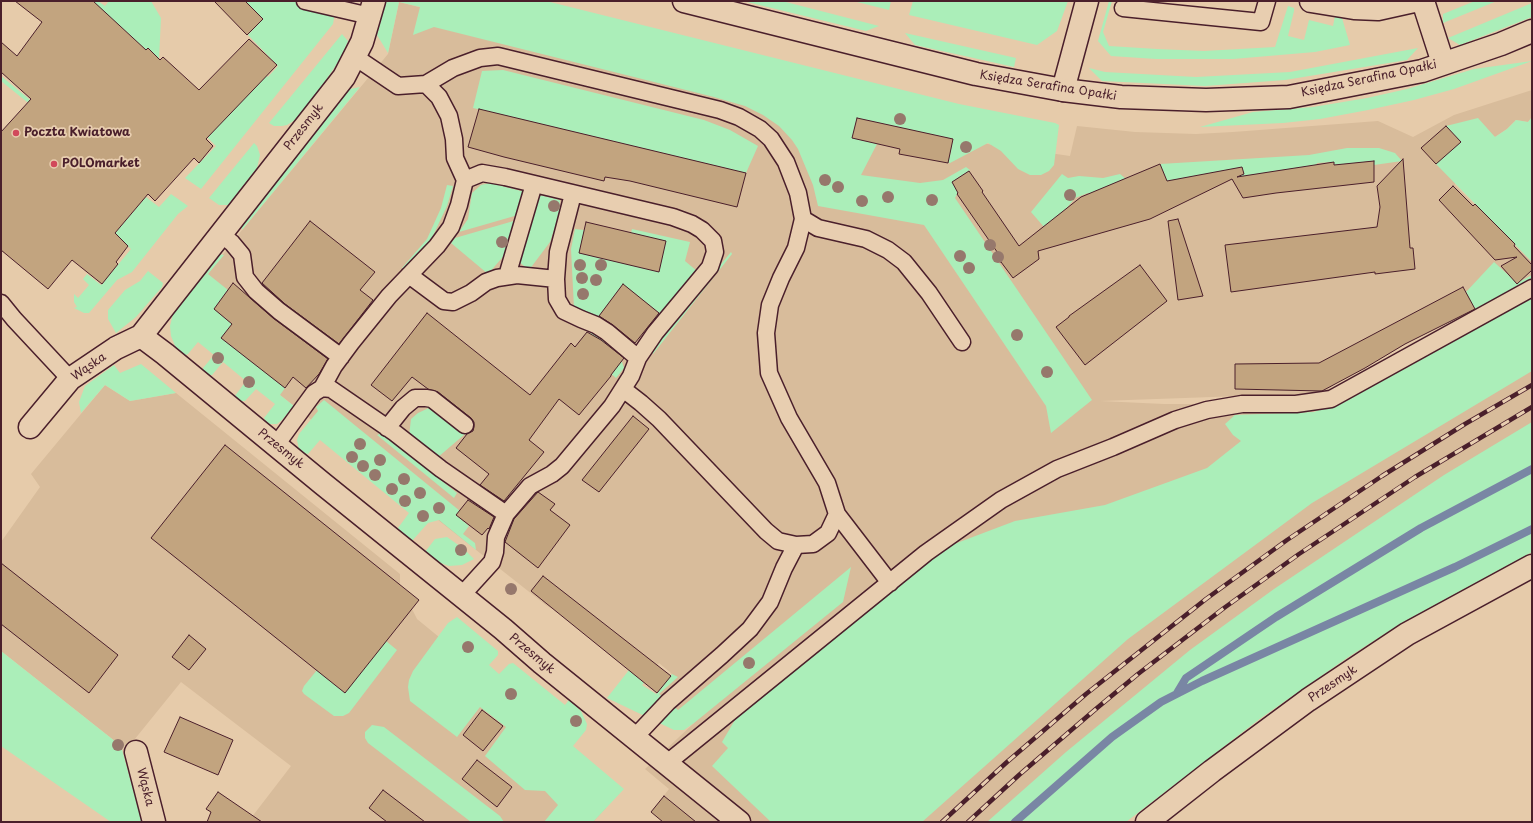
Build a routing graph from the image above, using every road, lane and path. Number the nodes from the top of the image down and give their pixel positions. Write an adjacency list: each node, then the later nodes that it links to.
1 (305, 1): 9 (lane)
2 (684, 1): 14 (street, Księdza Serafina Opałki)
3 (1087, 1): 14 (street)
4 (1268, 1): 8 (lane)
5 (1311, 1): 6 (street)
6 (1414, 1)
7 (1423, 1): 12 (street)
8 (1123, 8)
9 (372, 9): 11 (street, Przesmyk)
10 (1532, 31): 12 (street, Księdza Serafina Opałki)
11 (355, 57): 13 (lane); 19 (street, Przesmyk)
12 (1443, 63): 14 (street, Księdza Serafina Opałki)
13 (426, 84): 15 (lane); 18 (lane)
14 (1063, 90)
15 (465, 180): 16 (lane); 20 (lane)
16 (534, 184): 17 (lane); 21 (lane)
17 (573, 194): 22 (lane); 28 (lane)
18 (804, 219): 26 (lane); 37 (lane)
19 (221, 234): 25 (street, Przesmyk); 27 (lane)
20 (409, 275): 21 (lane); 27 (lane)
21 (506, 276): 22 (lane)
22 (556, 279): 28 (lane)
23 (1532, 288): 40 (lane)
24 (1, 303): 29 (lane)
25 (141, 336): 29 (street, Wąska); 35 (street, Przesmyk)
26 (962, 342)
27 (340, 357): 30 (lane)
28 (638, 358): 31 (lane)
29 (70, 379): 33 (street, Wąska)
30 (322, 388): 34 (lane); 35 (lane)
31 (623, 389): 36 (lane); 38 (lane)
32 (465, 425): 34 (lane)
33 (30, 427)
34 (387, 428): 36 (lane)
35 (276, 445): 41 (street, Przesmyk)
36 (506, 514): 41 (lane)
37 (837, 514): 38 (lane); 40 (lane)
38 (796, 545): 42 (lane)
39 (1532, 566): 47 (street, Przesmyk)
40 (890, 583): 44 (lane)
41 (462, 595): 42 (street, Przesmyk)
42 (634, 738): 44 (street, Przesmyk)
43 (136, 752): 45 (street, Wąska)
44 (666, 764): 46 (street, Przesmyk)
45 (154, 822)
46 (739, 822)
47 (1148, 822)

